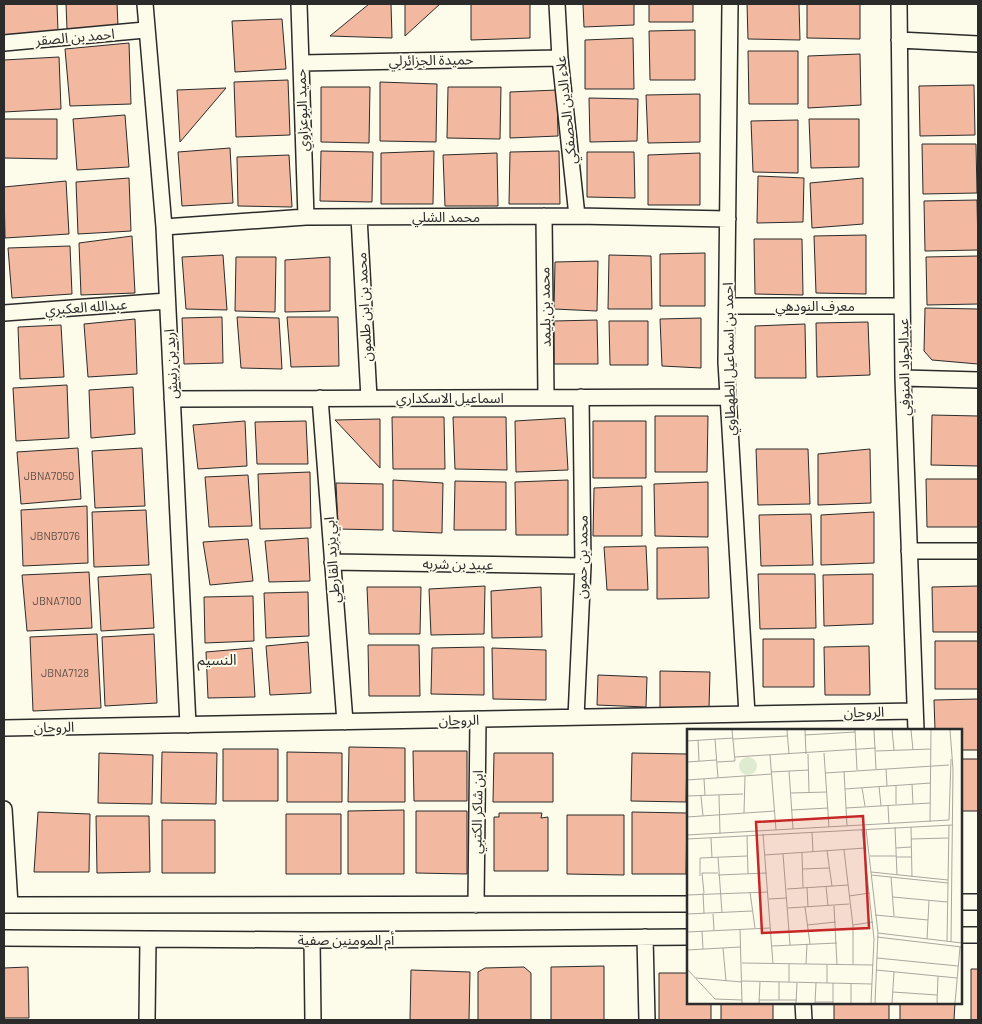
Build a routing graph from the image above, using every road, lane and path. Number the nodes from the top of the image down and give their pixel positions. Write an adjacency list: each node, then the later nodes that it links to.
1 (145, 4): 6 (street, اربد بن رنيش)
2 (299, 4): 11 (street, حميد البوعزاوي)
3 (557, 4): 10 (street, علاء الدين الحصفكي)
4 (730, 4): 16 (street, احمد بن اسماعيل الطهطاوي)
5 (898, 4): 7 (street, عبدالجواد المنوفي)
6 (145, 30): 8 (street, احمد بن الصقر); 17 (street, اربد بن رنيش)
7 (899, 40): 9 (street); 20 (street, عبدالجواد المنوفي)
8 (4, 43)
9 (978, 44)
10 (560, 58): 11 (street, حميدة الجزائرلي); 13 (street, علاء الدين الحصفكي)
11 (301, 63): 14 (street, حميد البوعزاوي)
12 (544, 216): 13 (street, محمد الشلي); 15 (street, محمد الشلي); 24 (street, محمد بن بليمد)
13 (577, 216): 16 (street, محمد الشلي)
14 (306, 217): 15 (street, محمد الشلي); 17 (street, محمد الشلي)
15 (360, 217): 28 (street, محمد بن ابن طلمون)
16 (728, 219): 19 (street, احمد بن اسماعيل الطهطاوي)
17 (164, 227): 18 (street, اربد بن رنيش)
18 (168, 301): 21 (street, عبدالله العكبري); 29 (street, اربد بن رنيش)
19 (727, 306): 20 (street, معرف النودهي); 26 (street, احمد بن اسماعيل الطهطاوي)
20 (902, 306): 22 (street, عبدالجواد المنوفي)
21 (4, 313)
22 (903, 378): 23 (street); 30 (street, عبدالجواد المنوفي)
23 (978, 380)
24 (546, 397): 25 (street, اسماعيل الاسكداري); 28 (street, اسماعيل الاسكداري)
25 (581, 397): 26 (street, اسماعيل الاسكداري); 33 (street, محمد بن حمون)
26 (728, 397): 35 (street, احمد بن اسماعيل الطهطاوي)
27 (320, 398): 28 (street, اسماعيل الاسكداري); 29 (street, اسماعيل الاسكداري); 32 (street, ابي يزيد القارطي)
28 (368, 398)
29 (172, 399): 39 (street, اربد بن رنيش)
30 (909, 551): 31 (street); 34 (street, عبدالجواد المنوفي)
31 (978, 551)
32 (332, 562): 33 (street, عبيد بن شربه); 38 (street, ابي يزيد القارطي)
33 (583, 566): 36 (street, محمد بن حمون)
34 (915, 711): 35 (street, الروحان); 41 (street, عبدالجواد المنوفي)
35 (746, 714): 36 (street, الروحان)
36 (576, 717): 37 (street, الروحان)
37 (478, 719): 38 (street, الروحان); 45 (street, ابن شاكر الكتبي)
38 (344, 722): 39 (street, الروحان)
39 (188, 725): 40 (street, الروحان)
40 (4, 728)
41 (916, 729)
42 (4, 809): 47 (street)
43 (962, 902): 44 (street)
44 (978, 902)
45 (476, 904): 46 (street); 47 (street)
46 (687, 904)
47 (7, 905)
48 (962, 935): 49 (street)
49 (978, 935)
50 (645, 937): 51 (street, أم المومنين صفية); 54 (street, أم المومنين صفية); 58 (street)
51 (687, 937)
52 (4, 938): 53 (street, أم المومنين صفية)
53 (148, 940): 54 (street, أم المومنين صفية); 56 (street)
54 (312, 940): 57 (street)
55 (803, 1004): 59 (street)
56 (147, 1020)
57 (313, 1020)
58 (647, 1020)
59 (804, 1020)

